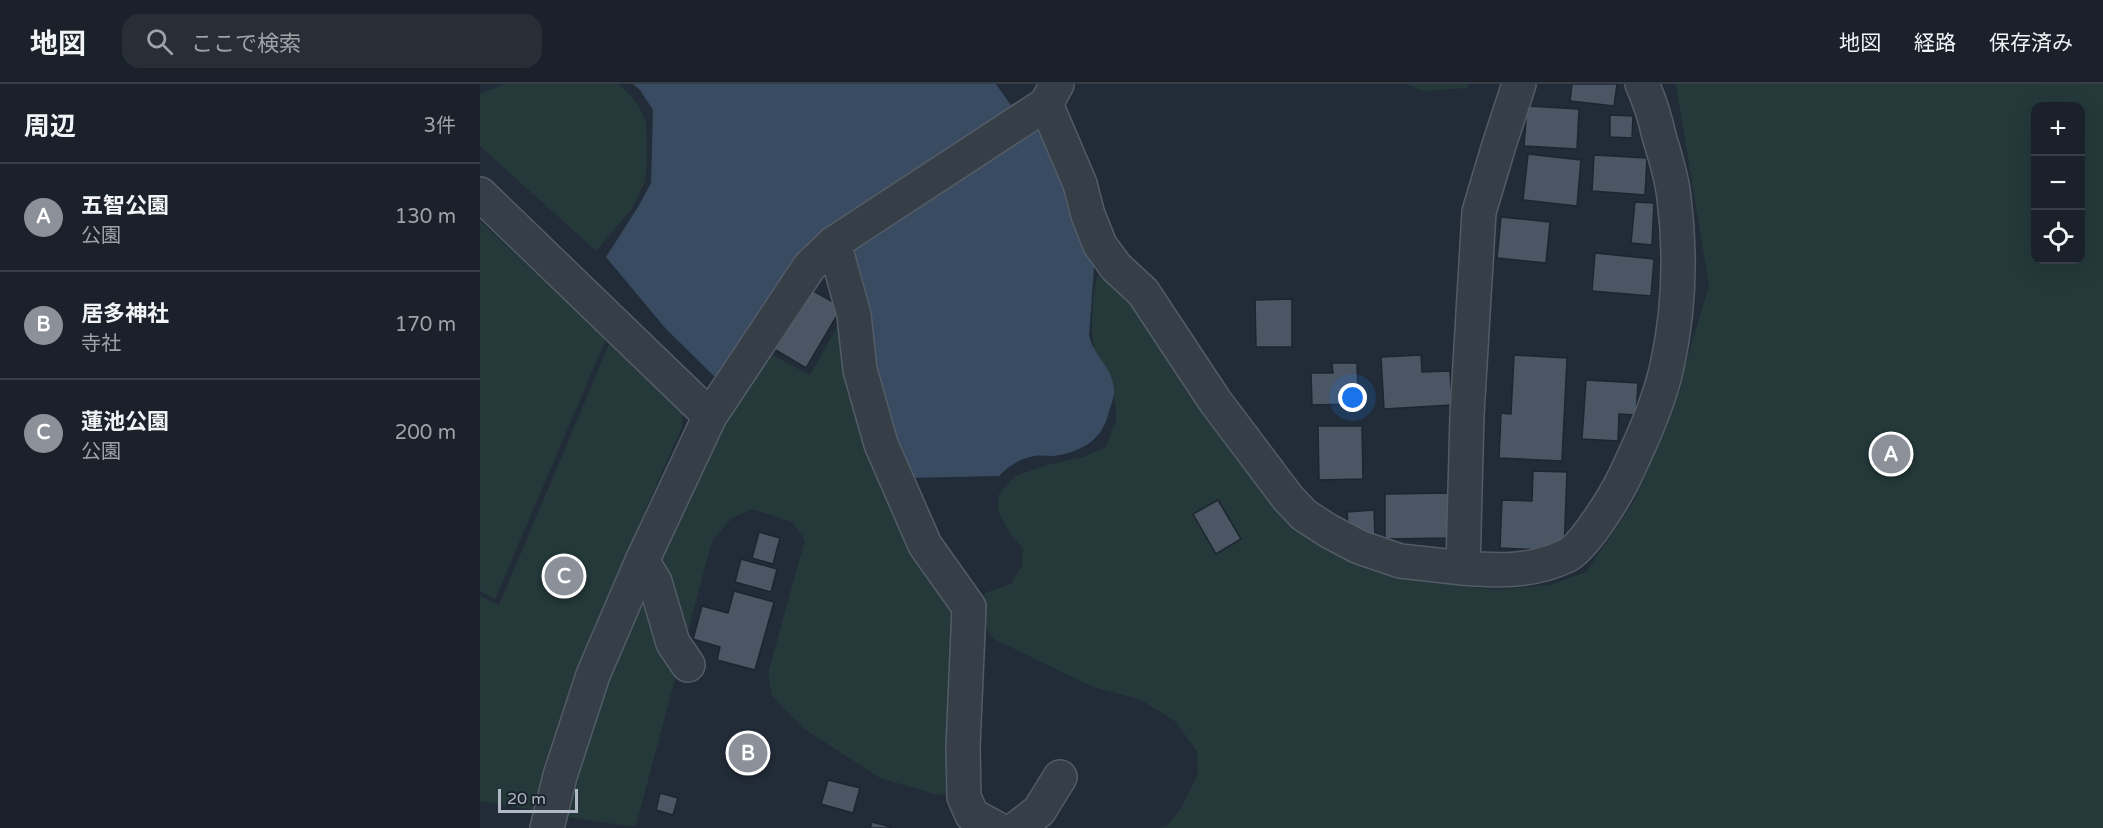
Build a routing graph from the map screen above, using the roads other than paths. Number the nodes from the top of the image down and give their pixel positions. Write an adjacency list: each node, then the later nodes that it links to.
1 (1519, 84): 8 (street)
2 (1642, 84): 8 (street)
3 (1052, 94): 5 (street); 8 (street)
4 (480, 194): 6 (street)
5 (834, 243): 6 (street); 12 (street)
6 (710, 416): 7 (street)
7 (642, 561): 9 (street); 11 (street)
8 (1463, 568)
9 (688, 665)
10 (1060, 777): 13 (street)
11 (547, 828)
12 (996, 828)
13 (1017, 828)

